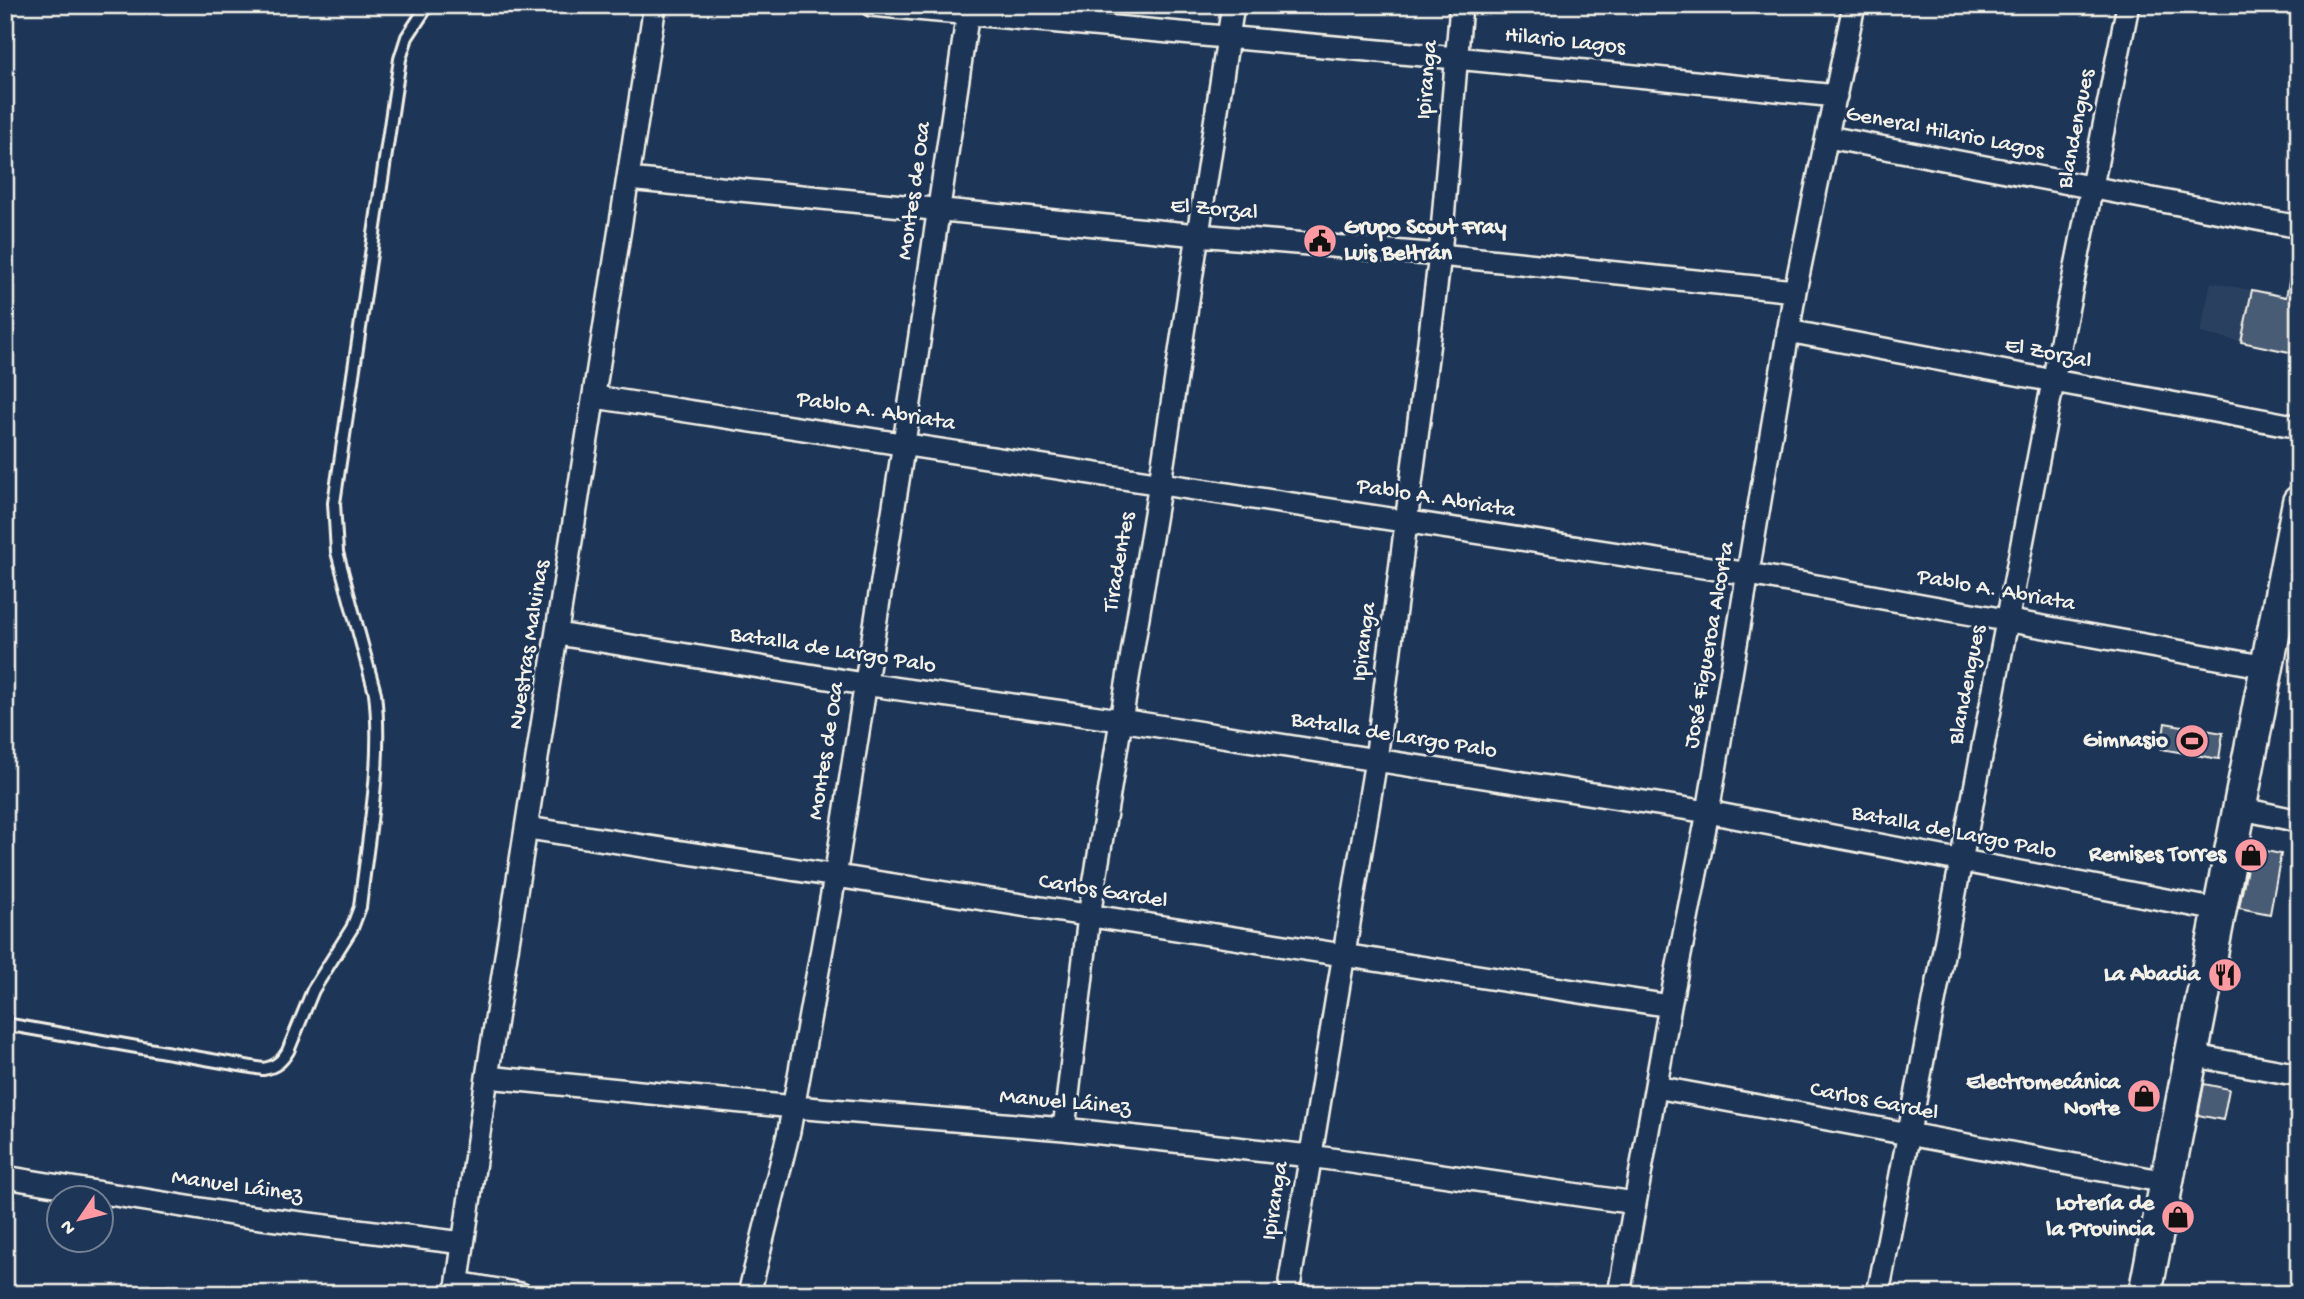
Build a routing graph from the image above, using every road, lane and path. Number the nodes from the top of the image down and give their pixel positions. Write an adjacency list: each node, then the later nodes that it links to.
1 (428, 5): 45 (lane)
2 (655, 5): 13 (street, Nuestras Malvinas)
3 (872, 5): 8 (street, Hilario Lagos)
4 (1233, 5): 9 (street, Tiradentes)
5 (1461, 5): 10 (street, Ipiranga)
6 (1854, 5): 11 (street, José Figueroa Alcorta)
7 (2128, 5): 14 (street, Blandengues)
8 (968, 10): 9 (street, Hilario Lagos); 15 (street, Montes de Oca)
9 (1229, 37): 10 (street, Hilario Lagos); 17 (street, Tiradentes)
10 (1456, 58): 11 (street, Hilario Lagos); 18 (street, Ipiranga)
11 (1836, 96): 12 (street, José Figueroa Alcorta)
12 (1828, 137): 14 (street, General Hilario Lagos); 19 (street, José Figueroa Alcorta)
13 (628, 179): 15 (street, El Zorzal); 22 (street, Nuestras Malvinas)
14 (2091, 188): 16 (street, General Hilario Lagos); 21 (street, Blandengues)
15 (939, 209): 17 (street, El Zorzal); 24 (street, Montes de Oca)
16 (2299, 227)
17 (1198, 235): 18 (street, El Zorzal); 25 (street, Tiradentes)
18 (1440, 255): 19 (street, El Zorzal); 27 (street, Ipiranga)
19 (1795, 291): 20 (street, José Figueroa Alcorta)
20 (1788, 331): 21 (street, El Zorzal); 28 (street, José Figueroa Alcorta)
21 (2053, 382): 23 (street, El Zorzal); 29 (street, Blandengues)
22 (595, 397): 24 (street, Pablo A. Abriata); 30 (street, Nuestras Malvinas)
23 (2299, 427)
24 (904, 443): 25 (street, Pablo A. Abriata); 32 (street, Montes de Oca)
25 (1160, 483): 27 (street, Pablo A. Abriata); 33 (street, Tiradentes)
26 (2299, 502): 31 (street)
27 (1406, 521): 28 (street, Pablo A. Abriata); 34 (street, Ipiranga)
28 (1749, 574): 29 (street, Pablo A. Abriata); 36 (street, José Figueroa Alcorta)
29 (2007, 619): 31 (street, Pablo A. Abriata); 39 (street, Blandengues)
30 (558, 634): 32 (street, Batalla de Largo Palo); 38 (street, Nuestras Malvinas)
31 (2267, 667): 35 (street)
32 (864, 684): 33 (street, Batalla de Largo Palo); 40 (street, Montes de Oca)
33 (1120, 720): 34 (street, Batalla de Largo Palo); 42 (street, Tiradentes)
34 (1376, 760): 36 (street, Batalla de Largo Palo); 43 (street, Ipiranga)
35 (2238, 808): 37 (street); 41 (street)
36 (1709, 812): 39 (street, Batalla de Largo Palo); 44 (street, José Figueroa Alcorta)
37 (2299, 821)
38 (527, 828): 40 (street, Carlos Gardel); 48 (street, Nuestras Malvinas)
39 (1961, 862): 41 (street, Batalla de Largo Palo); 52 (street, Blandengues)
40 (835, 877): 42 (street, Carlos Gardel); 50 (street, Montes de Oca)
41 (2218, 910): 46 (street)
42 (1089, 916): 43 (street, Carlos Gardel); 51 (street, Tiradentes)
43 (1345, 957): 44 (street, Carlos Gardel); 53 (street, Ipiranga)
44 (1670, 1006): 49 (street, José Figueroa Alcorta)
45 (5, 1024)
46 (2190, 1055): 47 (street); 55 (street)
47 (2299, 1075)
48 (487, 1077): 50 (street, Manuel Láinez); 57 (street, Nuestras Malvinas)
49 (1656, 1087): 52 (street, Carlos Gardel); 56 (street, José Figueroa Alcorta)
50 (794, 1107): 51 (street, Manuel Láinez); 61 (street, Montes de Oca)
51 (1064, 1129): 53 (street, Manuel Láinez)
52 (1909, 1136): 55 (street, Carlos Gardel); 63 (street, Blandengues)
53 (1310, 1156): 56 (street, Manuel Láinez); 58 (street, Ipiranga)
54 (5, 1177): 57 (street, Manuel Láinez)
55 (2166, 1182): 64 (street)
56 (1635, 1203): 62 (street, José Figueroa Alcorta)
57 (463, 1243): 59 (street, Nuestras Malvinas)
58 (1290, 1281)
59 (457, 1288): 60 (street)
60 (521, 1294)
61 (749, 1294)
62 (1619, 1294)
63 (1878, 1294)
64 (2145, 1294)

